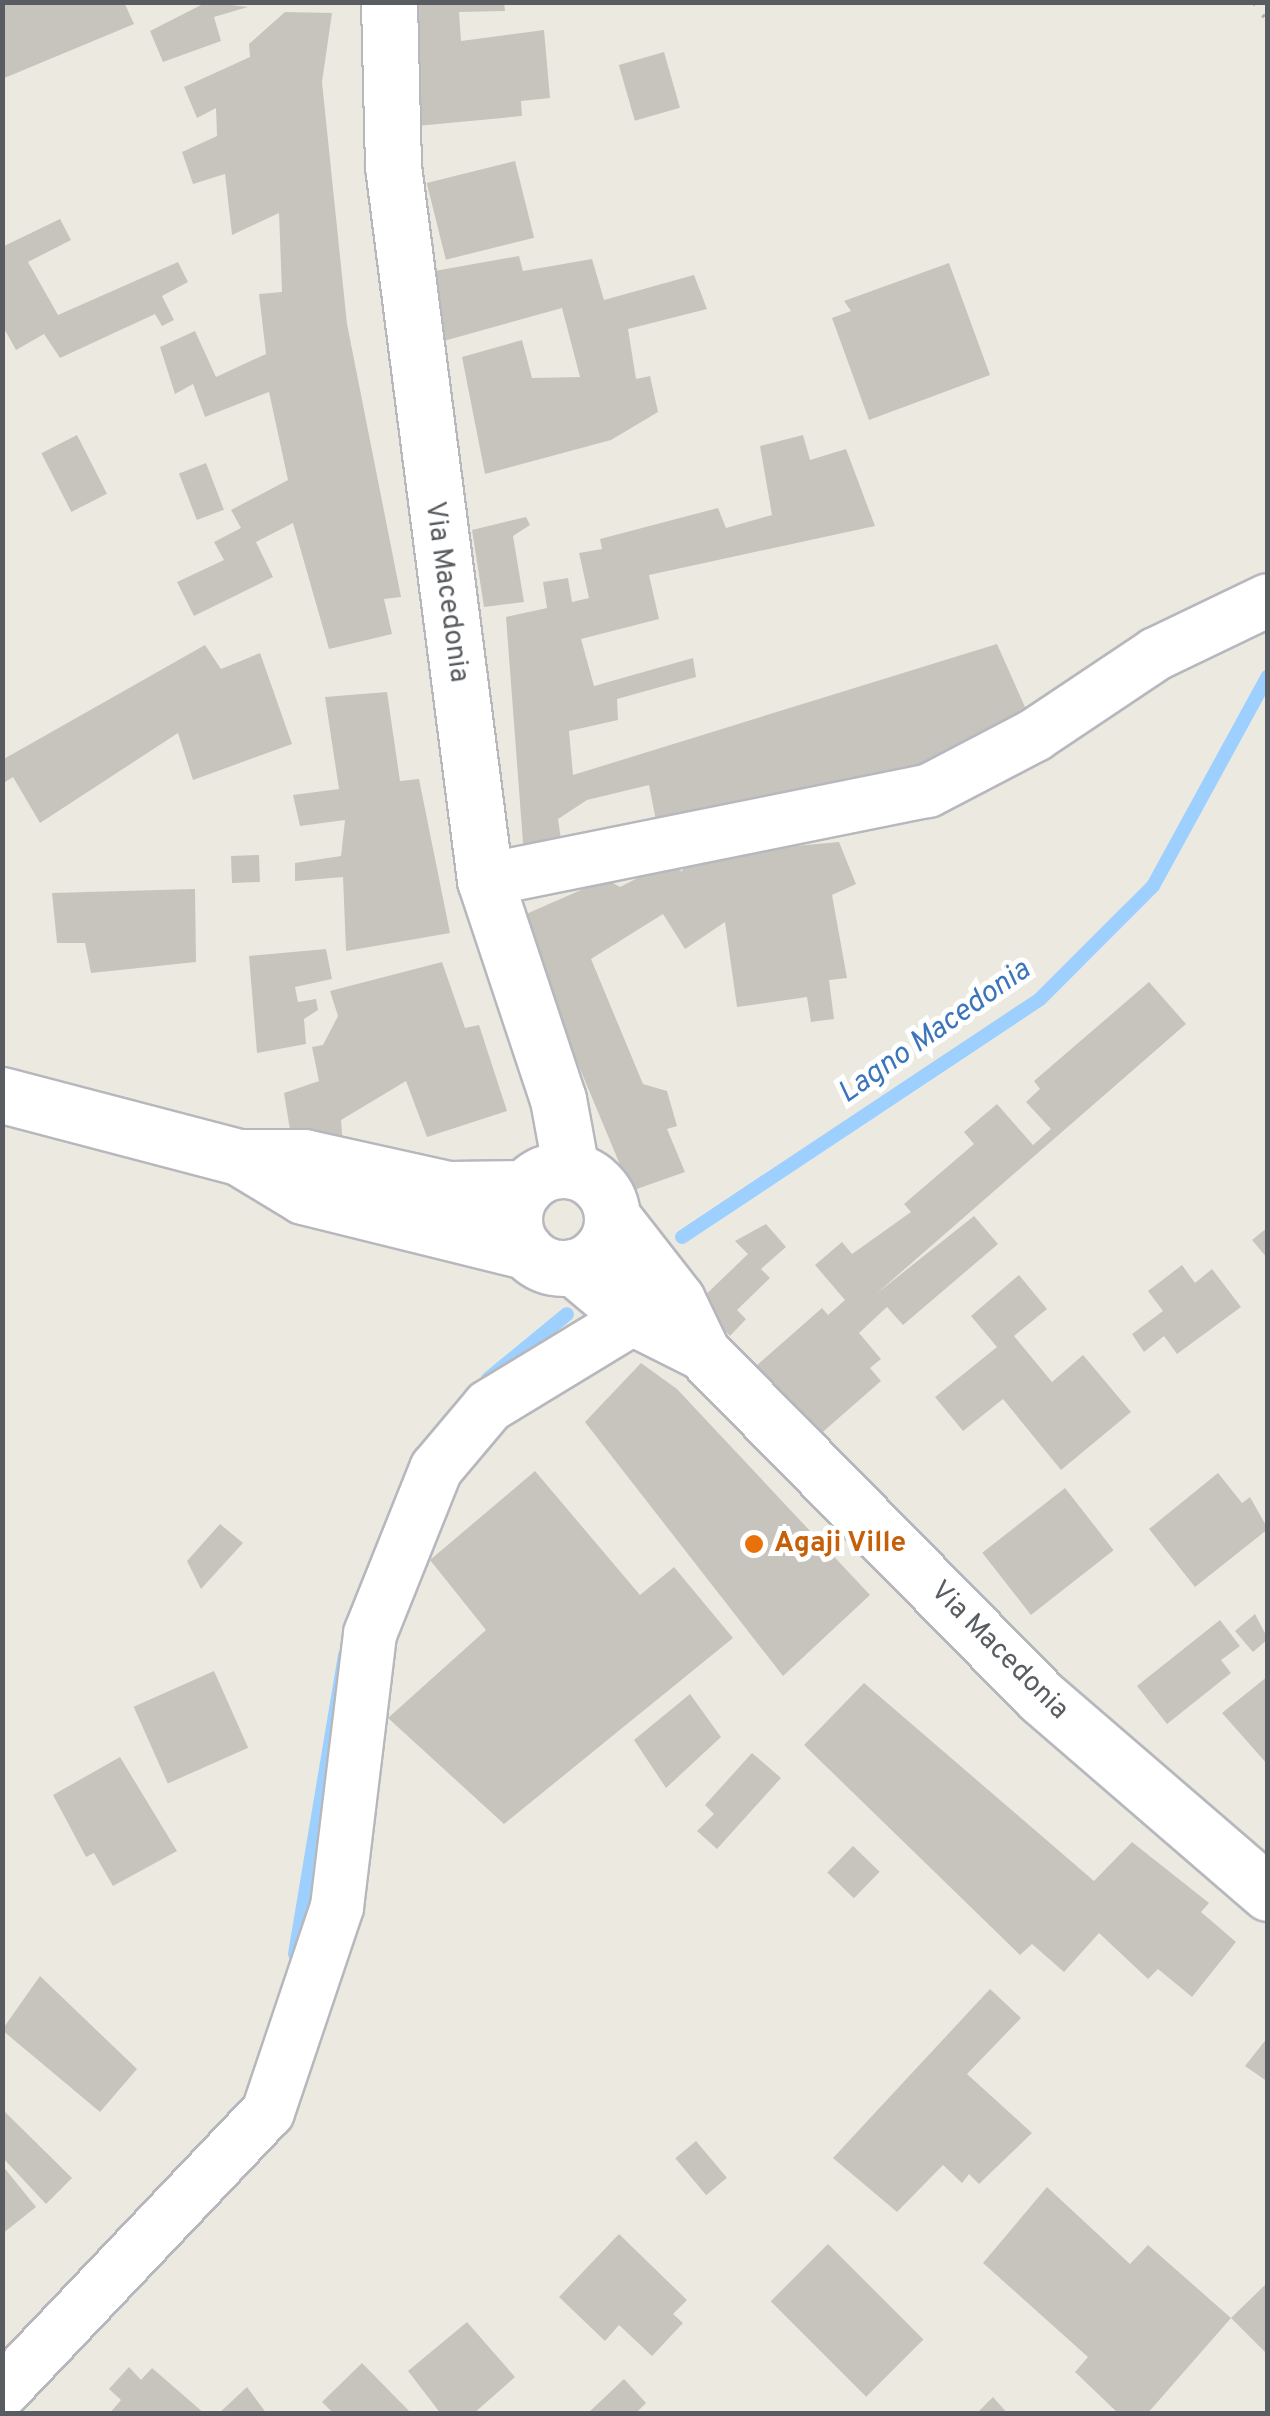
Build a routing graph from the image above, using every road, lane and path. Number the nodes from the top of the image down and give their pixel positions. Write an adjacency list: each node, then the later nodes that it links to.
1 (389, 2): 3 (main road, Via Macedonia)
2 (1268, 600): 3 (street)
3 (485, 880): 6 (main road, Via Macedonia)
4 (2, 1095): 5 (main road)
5 (239, 1157): 6 (main road); 8 (main road)
6 (548, 1179): 7 (main road); 8 (main road)
7 (613, 1218): 8 (main road); 10 (main road, Via Macedonia)
8 (550, 1259): 9 (main road, Via Macedonia)
9 (634, 1318): 10 (main road, Via Macedonia); 12 (street)
10 (702, 1352): 11 (main road, Via Macedonia)
11 (1268, 1893)
12 (2, 2392)

